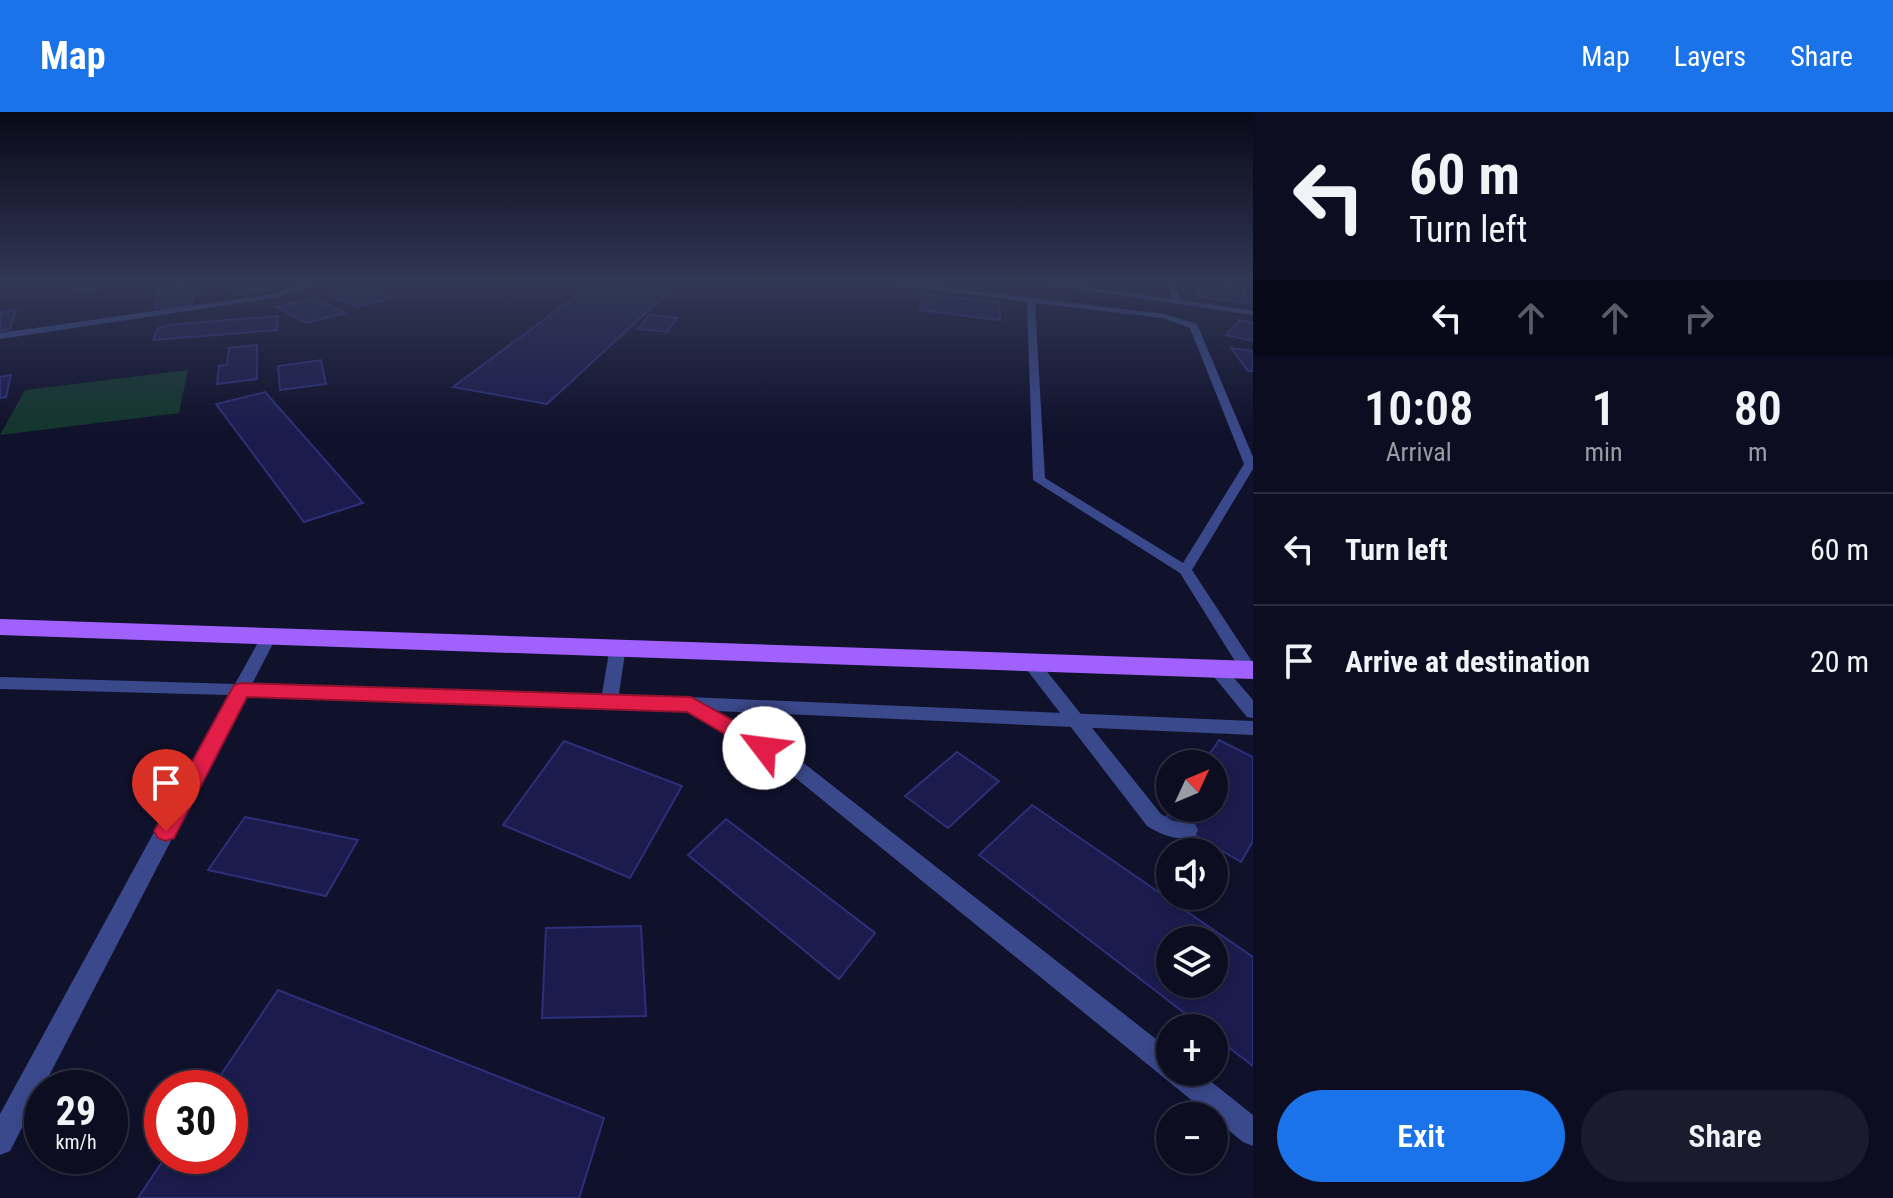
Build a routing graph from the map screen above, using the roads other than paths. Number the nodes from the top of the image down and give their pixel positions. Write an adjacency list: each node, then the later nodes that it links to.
1 (30, 332): 4 (street)
2 (1032, 332): 5 (street)
3 (1196, 332): 5 (street)
4 (0, 336)
5 (1185, 570): 11 (street)
6 (0, 627): 7 (main road)
7 (270, 634): 8 (main road); 13 (street)
8 (618, 646): 9 (main road); 14 (street)
9 (1030, 662): 10 (main road); 17 (street)
10 (1216, 668): 11 (main road); 16 (street)
11 (1251, 670)
12 (0, 683): 13 (street)
13 (241, 690): 14 (street); 23 (street)
14 (610, 700): 15 (street)
15 (691, 705): 17 (street); 20 (street)
16 (1253, 712)
17 (1078, 721): 18 (street); 19 (street)
18 (1253, 728)
19 (1188, 830)
20 (1156, 1055)
21 (1196, 1086): 22 (street)
22 (1253, 1132)
23 (0, 1141)

